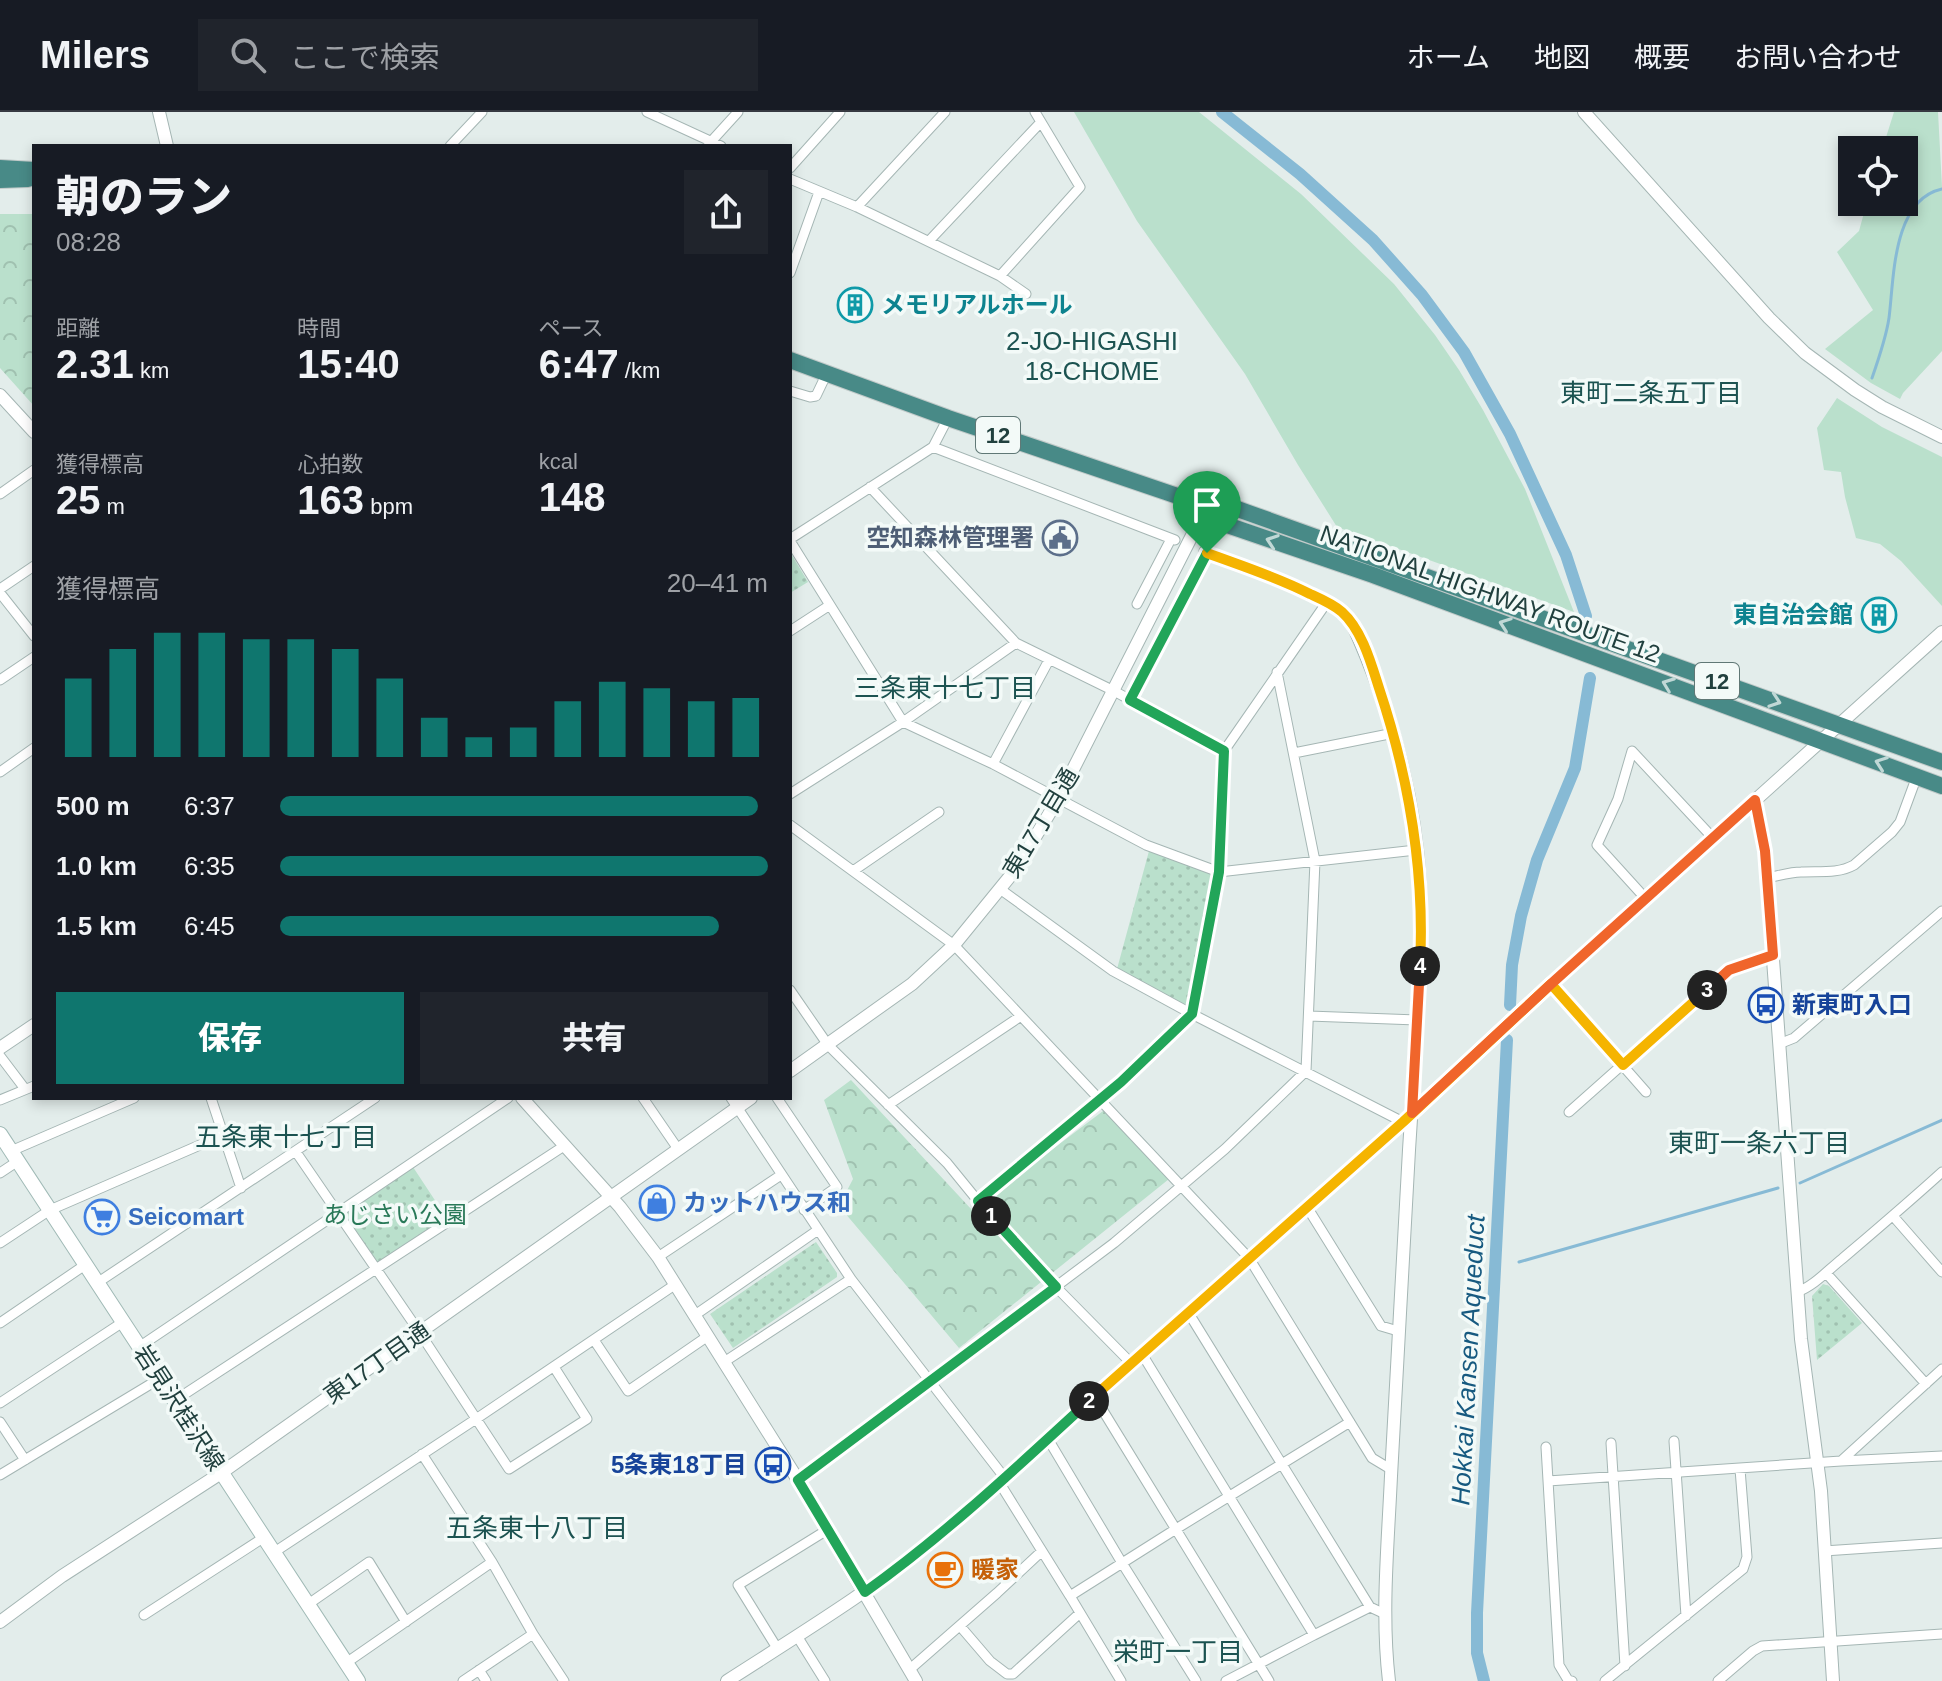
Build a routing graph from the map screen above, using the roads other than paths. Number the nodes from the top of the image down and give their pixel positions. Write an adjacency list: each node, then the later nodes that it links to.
1 (159, 112): 10 (street)
2 (482, 112): 11 (street)
3 (647, 112): 12 (street)
4 (738, 112): 12 (street)
5 (840, 112): 13 (street)
6 (945, 112): 20 (street)
7 (1035, 112): 9 (street)
8 (1584, 112): 31 (street)
9 (1041, 122): 21 (street); 23 (street)
10 (167, 144)
11 (452, 144)
12 (713, 144)
13 (792, 166)
14 (0, 168): 15 (highway)
15 (32, 170)
16 (32, 179): 17 (highway)
17 (0, 180)
18 (792, 180): 19 (street)
19 (819, 192): 20 (street); 22 (street)
20 (857, 207): 21 (street)
21 (929, 241): 23 (street)
22 (792, 267)
23 (1000, 276): 24 (street)
24 (1026, 294)
25 (792, 361): 26 (highway, NATIONAL HIGHWAY ROUTE 12 / 12)
26 (827, 373): 27 (street); 29 (highway, NATIONAL HIGHWAY ROUTE 12 / 12)
27 (792, 392)
28 (0, 395): 30 (street)
29 (948, 418): 32 (street); 36 (highway, NATIONAL HIGHWAY ROUTE 12 / 12)
30 (32, 430)
31 (1942, 437)
32 (933, 447): 34 (street); 42 (street)
33 (32, 471): 35 (street)
34 (870, 487): 37 (street); 48 (street)
35 (0, 494)
36 (1207, 506): 53 (street, 東17丁目通); 56 (highway, NATIONAL HIGHWAY ROUTE 12 / 12, one-way to 56); 58 (highway, NATIONAL HIGHWAY ROUTE 12 / 12, one-way to 36)
37 (792, 539)
38 (792, 543): 43 (street)
39 (32, 567): 40 (street)
40 (0, 591): 47 (street)
41 (1327, 602): 44 (street); 51 (street); 54 (street)
42 (1137, 604)
43 (830, 605): 45 (street); 55 (street)
44 (1352, 623): 57 (street)
45 (792, 630)
46 (1942, 632): 56 (street)
47 (32, 633)
48 (1016, 643): 50 (street); 55 (street)
49 (32, 658): 52 (street)
50 (1049, 660): 53 (street); 63 (street)
51 (1277, 672): 60 (street); 61 (street)
52 (0, 680)
53 (1114, 691): 54 (street); 68 (street, 東17丁目通)
54 (1130, 700): 60 (street)
55 (903, 722): 63 (street); 67 (street)
56 (1839, 724): 58 (street); 62 (highway, NATIONAL HIGHWAY ROUTE 12 / 12)
57 (1394, 733): 61 (street); 73 (street)
58 (1820, 741): 65 (highway, NATIONAL HIGHWAY ROUTE 12 / 12, one-way to 58); 69 (street)
59 (32, 749): 64 (street)
60 (1224, 751): 76 (street)
61 (1294, 753): 74 (street)
62 (1942, 762)
63 (993, 764): 68 (street)
64 (0, 772)
65 (1917, 776): 66 (highway, NATIONAL HIGHWAY ROUTE 12 / 12); 77 (street)
66 (1942, 786)
67 (792, 793)
68 (1058, 799): 76 (street); 78 (street, 東17丁目通)
69 (1755, 800): 72 (street); 77 (street)
70 (939, 812): 75 (street)
71 (792, 826): 75 (street)
72 (1713, 838): 79 (street); 79 (street)
73 (1416, 850): 74 (street); 88 (street)
74 (1315, 861): 76 (street); 87 (street)
75 (853, 871): 81 (street)
76 (1219, 872): 85 (street)
77 (1767, 878): 82 (street)
78 (1000, 889): 81 (street, 東17丁目通); 85 (street)
79 (1646, 899): 83 (street)
80 (1942, 911): 90 (street)
81 (954, 945): 86 (street); 91 (street, 東17丁目通)
82 (1773, 955): 90 (street); 94 (street)
83 (1551, 984): 94 (street); 111 (street)
84 (792, 993): 91 (street)
85 (1192, 1014): 96 (street); 107 (street)
86 (1021, 1016): 107 (street); 109 (street)
87 (1309, 1016): 88 (street); 96 (street)
88 (1417, 1020): 111 (street)
89 (32, 1026): 92 (street)
90 (1779, 1044): 142 (street)
91 (828, 1045): 95 (street, 東17丁目通); 109 (street)
92 (0, 1048)
93 (0, 1056): 97 (street)
94 (1623, 1065): 98 (street); 110 (street)
95 (792, 1070)
96 (1306, 1071): 111 (street); 121 (street)
97 (30, 1088): 99 (street)
98 (1646, 1092)
99 (0, 1100)
100 (130, 1100): 117 (street)
101 (212, 1100): 113 (street)
102 (372, 1100): 116 (street)
103 (505, 1100): 128 (street)
104 (528, 1100): 114 (street)
105 (644, 1100): 115 (street)
106 (778, 1100): 127 (street)
107 (1100, 1100): 121 (street); 124 (street)
108 (734, 1103): 115 (street, 東17丁目通); 120 (street)
109 (888, 1105): 124 (street)
110 (1569, 1112)
111 (1408, 1117): 125 (street); 147 (street)
112 (0, 1134): 117 (main road, 岩見沢桂沢線)
113 (223, 1135): 122 (street); 126 (street)
114 (564, 1146): 123 (street); 135 (street)
115 (678, 1149): 123 (street, 東17丁目通)
116 (296, 1152): 122 (street); 128 (street)
117 (14, 1156): 119 (street); 126 (main road, 岩見沢桂沢線)
118 (1942, 1172): 129 (street)
119 (0, 1173)
120 (781, 1175): 127 (street); 132 (street)
121 (1180, 1187): 133 (street); 141 (street)
122 (241, 1188): 139 (street)
123 (612, 1197): 132 (street); 148 (street, 東17丁目通)
124 (978, 1201): 141 (street)
125 (1307, 1207): 133 (street); 147 (street)
126 (50, 1210): 131 (street); 134 (main road, 岩見沢桂沢線)
127 (804, 1210): 130 (street)
128 (338, 1213): 135 (street); 151 (street)
129 (1893, 1216): 136 (street); 137 (street)
130 (818, 1230): 138 (street); 144 (street)
131 (0, 1243)
132 (658, 1257): 140 (street)
133 (1249, 1258): 143 (street); 165 (street)
134 (85, 1265): 139 (main road, 岩見沢桂沢線); 146 (street)
135 (376, 1269): 148 (street); 161 (street)
136 (1942, 1272)
137 (1826, 1273): 142 (street); 159 (street)
138 (851, 1279): 153 (street); 158 (street)
139 (97, 1283): 145 (main road, 岩見沢桂沢線)
140 (676, 1284): 144 (street); 150 (street)
141 (1056, 1287): 154 (street); 158 (street)
142 (1797, 1292): 175 (street)
143 (1188, 1312): 152 (street); 174 (street)
144 (695, 1315): 149 (street)
145 (123, 1322): 151 (main road, 岩見沢桂沢線); 162 (street)
146 (0, 1323)
147 (1398, 1331): 177 (street)
148 (420, 1333): 163 (street); 178 (street, 東17丁目通)
149 (708, 1336): 150 (street); 153 (street)
150 (594, 1340): 155 (street)
151 (139, 1347): 157 (main road, 岩見沢桂沢線)
152 (1142, 1354): 154 (street); 185 (street)
153 (724, 1362): 183 (street)
154 (1131, 1363): 160 (street)
155 (554, 1367): 163 (street); 163 (street)
156 (1942, 1369): 159 (street)
157 (159, 1379): 161 (main road, 岩見沢桂沢線); 172 (street)
158 (930, 1382): 182 (street); 183 (street)
159 (1926, 1384): 173 (street)
160 (1094, 1396): 166 (street); 186 (street)
161 (174, 1401): 178 (main road, 岩見沢桂沢線)
162 (0, 1403)
163 (476, 1419): 170 (street)
164 (0, 1422): 172 (street)
165 (1350, 1422): 174 (street); 177 (street)
166 (1048, 1439): 182 (street); 194 (street)
167 (1674, 1441): 179 (street)
168 (1611, 1443): 181 (street)
169 (1546, 1447): 184 (street)
170 (422, 1454): 192 (street); 193 (street)
171 (1942, 1456): 173 (street)
172 (25, 1460): 180 (street)
173 (1841, 1461): 175 (street)
174 (1282, 1464): 185 (street); 198 (street)
175 (1817, 1464): 176 (street); 191 (street)
176 (1740, 1469): 179 (street); 202 (street)
177 (1392, 1470): 200 (street)
178 (221, 1473): 188 (main road, 岩見沢桂沢線); 203 (street, 東17丁目通)
179 (1677, 1473): 181 (street); 202 (street)
180 (0, 1475)
181 (1613, 1477): 184 (street); 214 (street)
182 (1002, 1479): 190 (street); 195 (street)
183 (798, 1480): 187 (street)
184 (1548, 1481): 228 (street)
185 (1228, 1496): 186 (street); 208 (street)
186 (1176, 1529): 194 (street); 213 (street)
187 (827, 1530): 195 (street); 211 (street)
188 (263, 1538): 192 (main road, 岩見沢桂沢線); 201 (street)
189 (1942, 1543): 191 (street)
190 (1042, 1551): 196 (street); 205 (street)
191 (1824, 1551): 210 (street)
192 (273, 1553): 197 (main road, 岩見沢桂沢線)
193 (492, 1562): 204 (street); 206 (street)
194 (1122, 1563): 196 (street); 224 (street)
195 (865, 1592): 209 (street); 216 (street)
196 (1070, 1596): 199 (street)
197 (307, 1605): 204 (street); 212 (main road, 岩見沢桂沢線)
198 (1370, 1607): 200 (street); 208 (street)
199 (1080, 1613): 205 (street); 223 (street)
200 (1385, 1614): 227 (street)
201 (144, 1615)
202 (1686, 1616): 214 (street)
203 (0, 1621)
204 (406, 1622): 212 (street)
205 (960, 1626): 216 (street)
206 (533, 1634): 215 (street); 221 (street)
207 (1942, 1634): 210 (street)
208 (1314, 1635): 213 (street)
209 (797, 1636): 211 (street); 222 (street)
210 (1830, 1640): 230 (street); 231 (street)
211 (777, 1648): 217 (street)
212 (346, 1663): 218 (main road, 岩見沢桂沢線)
213 (1259, 1664): 225 (street); 226 (street)
214 (1625, 1666): 229 (street)
215 (479, 1670): 219 (street); 220 (street)
216 (913, 1675)
217 (734, 1679)
218 (358, 1681)
219 (463, 1681)
220 (486, 1681)
221 (564, 1681)
222 (825, 1681)
223 (1121, 1681)
224 (1196, 1681)
225 (1226, 1681)
226 (1269, 1681)
227 (1389, 1681)
228 (1572, 1681)
229 (1605, 1681)
230 (1718, 1681)
231 (1833, 1681)

